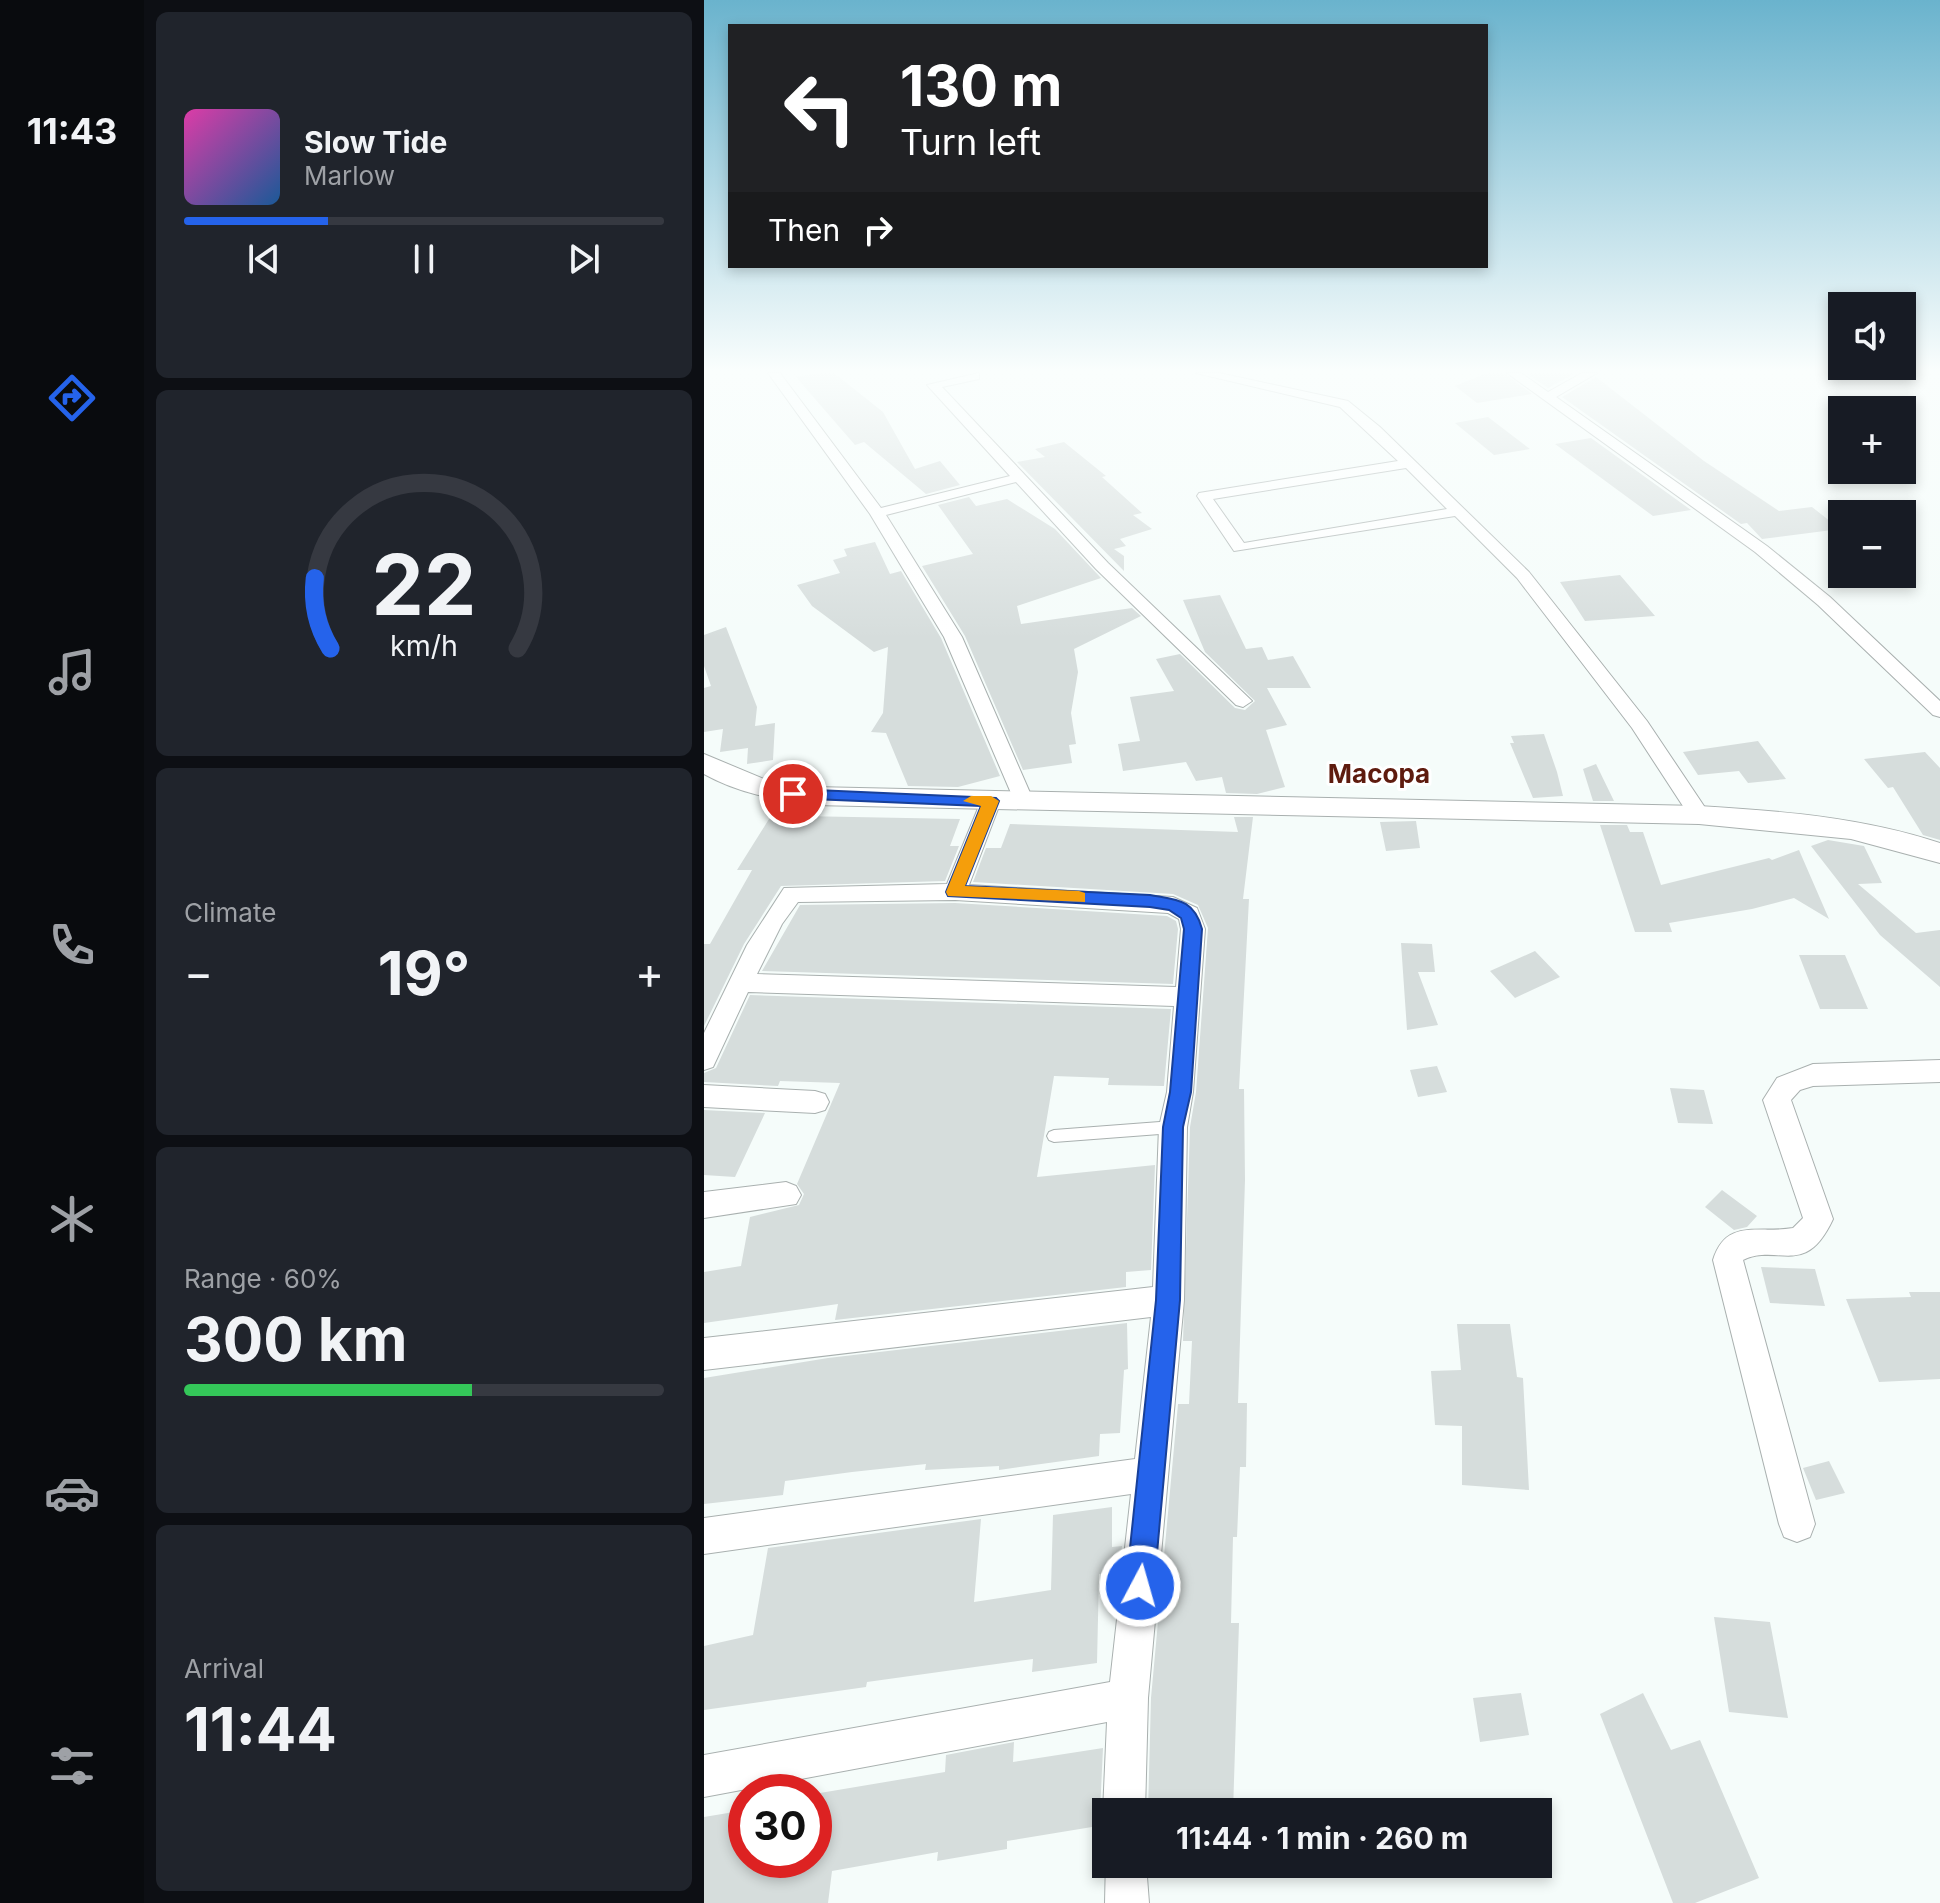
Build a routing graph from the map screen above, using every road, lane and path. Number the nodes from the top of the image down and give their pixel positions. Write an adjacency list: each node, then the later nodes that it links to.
1 (839, 462): 7 (street)
2 (1002, 462): 5 (street)
3 (1640, 462): 9 (street)
4 (1410, 463): 6 (street); 6 (street)
5 (1017, 478): 7 (street); 8 (street)
6 (1459, 511): 13 (street)
7 (877, 513): 12 (street)
8 (1243, 701)
9 (1940, 711)
10 (704, 762): 11 (street)
11 (991, 801): 12 (street); 15 (street)
12 (1024, 802): 13 (street)
13 (1699, 815): 14 (street)
14 (1940, 853)
15 (955, 892): 16 (street); 17 (street)
16 (743, 983): 17 (street); 18 (street)
17 (1188, 997): 22 (street)
18 (704, 1060)
19 (1940, 1071): 29 (street)
20 (704, 1096): 21 (street)
21 (815, 1102)
22 (1173, 1127): 23 (lane); 26 (street)
23 (1054, 1136)
24 (786, 1195): 25 (street)
25 (704, 1205)
26 (1168, 1300): 27 (street); 28 (street)
27 (704, 1354)
28 (1152, 1474): 30 (street); 31 (street)
29 (1797, 1524)
30 (704, 1536)
31 (1128, 1698): 32 (street); 33 (street)
32 (704, 1776)
33 (1124, 1798)
34 (1126, 1878): 35 (street)
35 (1127, 1903)

